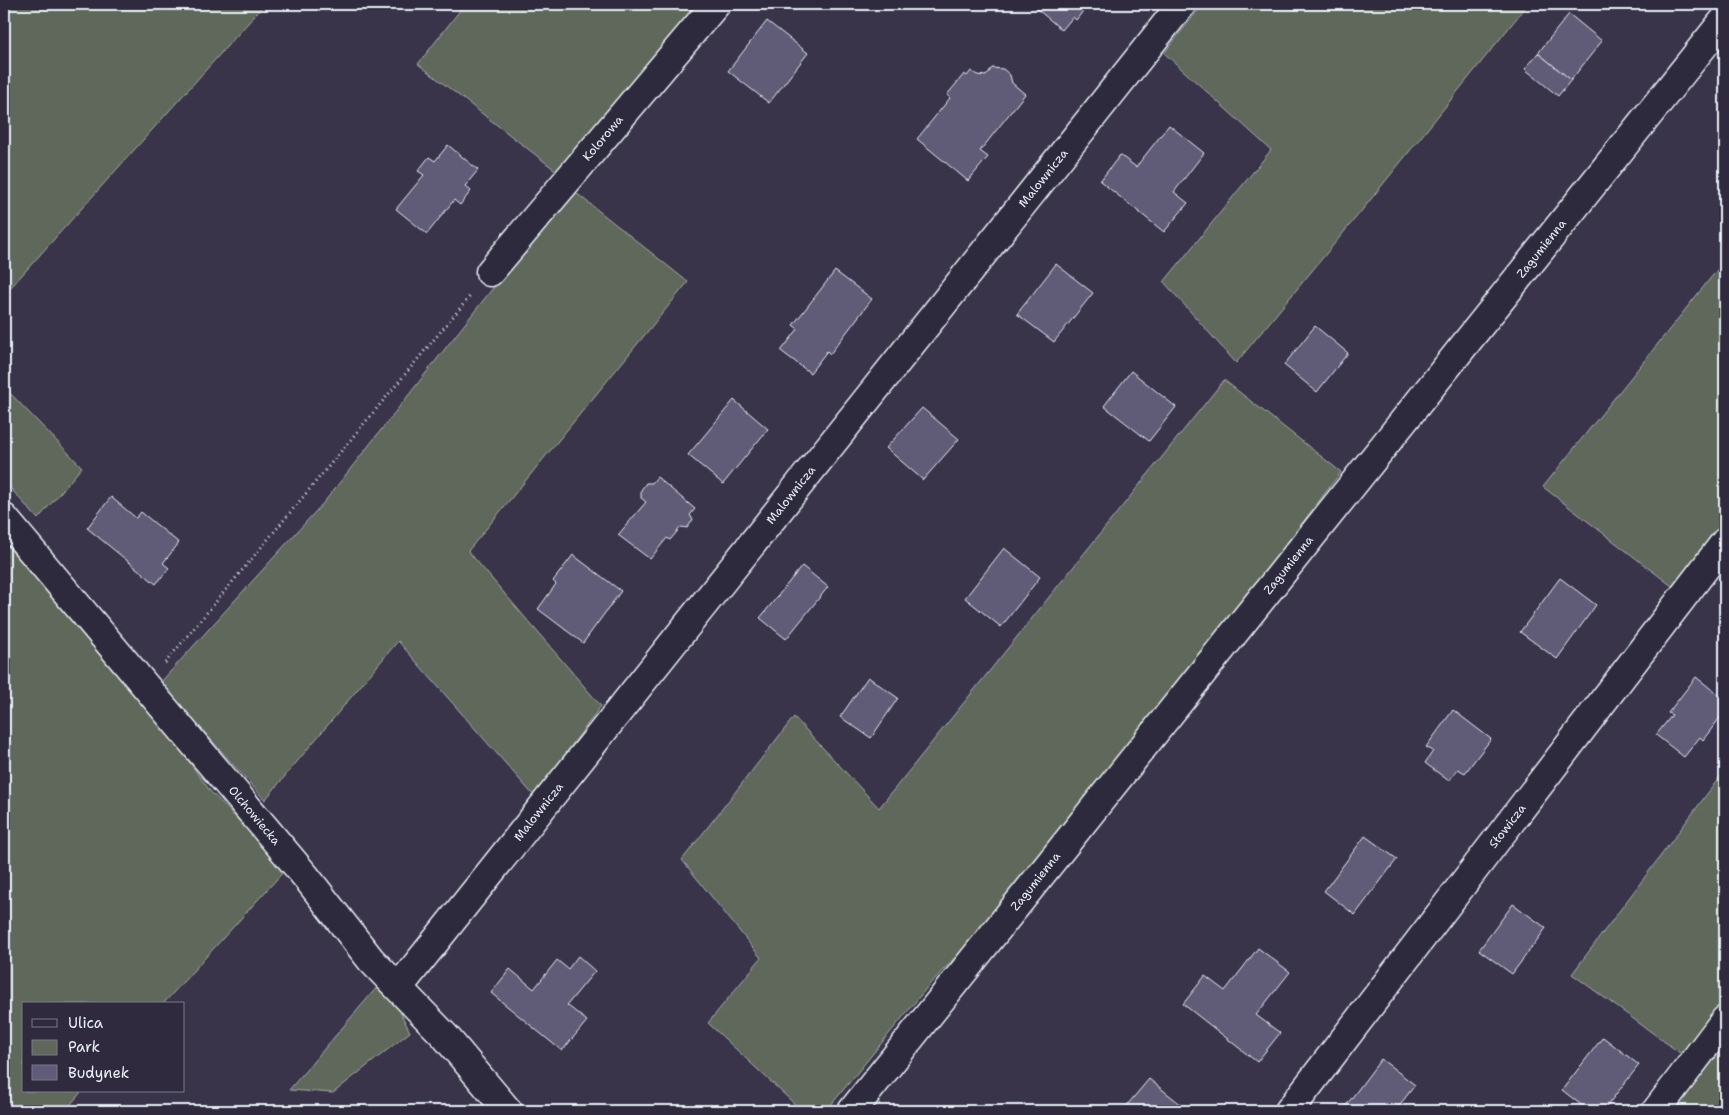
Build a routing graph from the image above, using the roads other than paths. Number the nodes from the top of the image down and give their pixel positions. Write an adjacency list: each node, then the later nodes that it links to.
1 (716, 4): 4 (street, Kolorowa)
2 (1182, 4): 7 (street, Malownicza)
3 (1725, 18): 10 (street, Zagumienna)
4 (494, 268)
5 (4, 518): 7 (street, Olchowiecka)
6 (1725, 542): 11 (street, Słowicza)
7 (399, 987): 9 (street, Olchowiecka)
8 (1725, 1020): 12 (street)
9 (508, 1111)
10 (852, 1111)
11 (1289, 1111)
12 (1656, 1111)

